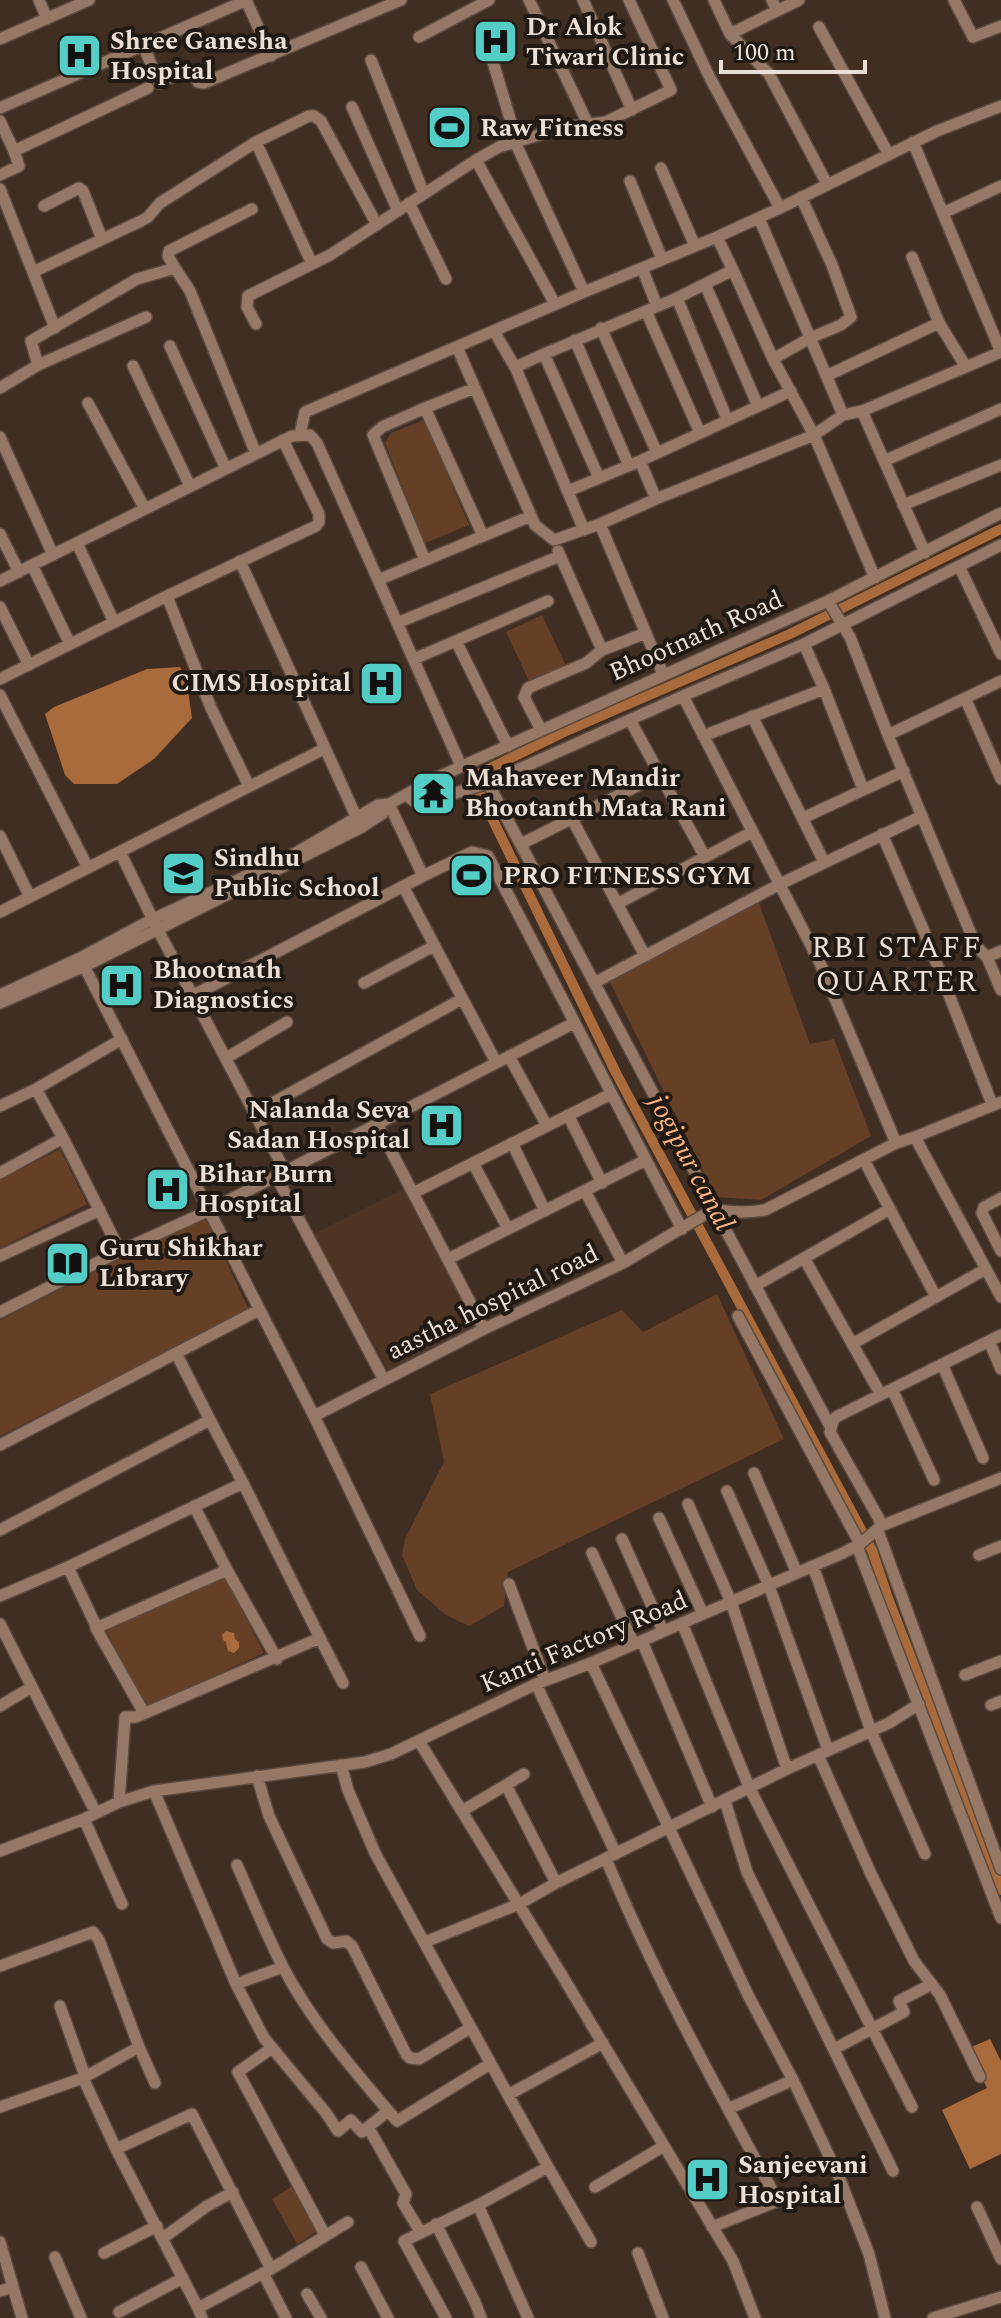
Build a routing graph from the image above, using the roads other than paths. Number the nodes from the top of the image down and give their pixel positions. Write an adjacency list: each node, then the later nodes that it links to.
1 (39, 0): 14 (street)
2 (89, 0): 14 (street)
3 (246, 0): 20 (street); 21 (street)
4 (401, 0): 21 (street)
5 (489, 0): 18 (street)
6 (529, 0): 30 (street)
7 (583, 0): 28 (street)
8 (629, 0): 28 (street)
9 (673, 0): 47 (street)
10 (714, 0): 17 (street)
11 (799, 0): 13 (street)
12 (954, 0): 15 (street)
13 (774, 6): 17 (street)
14 (47, 19): 19 (street)
15 (1001, 26)
16 (819, 27): 35 (street)
17 (730, 34): 40 (street)
18 (419, 37)
19 (0, 39)
20 (143, 45): 24 (street); 27 (street)
21 (271, 56): 24 (street)
22 (371, 60): 43 (street)
23 (493, 62): 32 (street)
24 (159, 83): 34 (street)
25 (1001, 106): 33 (street)
26 (352, 107): 49 (street)
27 (0, 108)
28 (632, 110): 30 (street)
29 (0, 121): 34 (street)
30 (588, 124): 32 (street)
31 (256, 142): 53 (street); 56 (street); 60 (street)
32 (516, 142): 36 (street); 67 (street)
33 (913, 142): 35 (street); 50 (street)
34 (14, 151): 38 (street)
35 (889, 155): 40 (street)
36 (476, 160): 43 (street); 69 (street)
37 (661, 168): 57 (street)
38 (0, 175)
39 (630, 181): 59 (street)
40 (827, 184): 44 (street)
41 (1001, 186): 50 (street)
42 (0, 189): 52 (street)
43 (424, 194): 45 (street)
44 (801, 197): 47 (street); 77 (street)
45 (409, 203): 49 (street); 65 (street)
46 (44, 206): 56 (street)
47 (780, 208): 51 (street)
48 (252, 209): 61 (street)
49 (398, 211): 53 (street)
50 (943, 213): 81 (street)
51 (759, 218): 55 (street); 77 (street)
52 (13, 221): 54 (street); 64 (street)
53 (377, 225): 60 (street)
54 (0, 226)
55 (717, 237): 57 (street); 63 (street)
56 (102, 239): 64 (street)
57 (695, 246): 59 (street)
58 (912, 257): 72 (street)
59 (662, 259): 62 (street)
60 (312, 264): 73 (street)
61 (175, 268): 74 (street); 105 (street)
62 (642, 268): 67 (street); 70 (street)
63 (733, 270): 66 (street); 83 (street)
64 (33, 272): 74 (street)
65 (446, 279)
66 (705, 284): 68 (street); 93 (street)
67 (584, 292): 69 (street)
68 (677, 298): 70 (street); 98 (street)
69 (555, 304): 76 (street)
70 (652, 309): 75 (street); 99 (street)
71 (146, 317): 84 (street)
72 (939, 323): 86 (street); 88 (street)
73 (256, 324)
74 (55, 328): 84 (street)
75 (601, 328): 78 (street); 104 (street)
76 (494, 331): 80 (street); 87 (street)
77 (810, 338): 83 (street); 88 (street)
78 (575, 340): 82 (street); 107 (street)
79 (170, 346): 109 (street)
80 (457, 347): 90 (street); 100 (street)
81 (1001, 352): 86 (street)
82 (544, 354): 87 (street); 110 (street)
83 (773, 359): 91 (street)
84 (38, 365): 89 (street)
85 (133, 366): 111 (street)
86 (966, 367): 96 (street)
87 (516, 369): 112 (street)
88 (826, 376): 97 (street)
89 (0, 388)
90 (475, 388): 94 (street); 117 (street)
91 (791, 391): 93 (street); 101 (street)
92 (88, 403): 115 (street)
93 (758, 406): 98 (street)
94 (425, 408): 121 (street); 128 (street)
95 (1001, 409): 106 (street)
96 (862, 411): 97 (street); 106 (street)
97 (843, 415): 101 (street)
98 (727, 419): 99 (street)
99 (700, 433): 104 (street)
100 (300, 434): 103 (street); 135 (street)
101 (814, 435): 113 (street); 134 (street)
102 (0, 437): 126 (street)
103 (283, 440): 105 (street); 129 (street)
104 (657, 453): 107 (street)
105 (256, 454): 109 (street)
106 (884, 461): 114 (street)
107 (635, 463): 110 (street); 113 (street)
108 (1001, 465): 114 (street)
109 (226, 469): 111 (street)
110 (599, 478): 112 (street)
111 (190, 486): 115 (street)
112 (568, 491): 119 (street)
113 (656, 499): 118 (street)
114 (903, 505): 125 (street)
115 (145, 509): 123 (street)
116 (1001, 513): 125 (street, Bhootnath Road)
117 (531, 516): 121 (street); 122 (street)
118 (600, 524): 119 (street); 143 (street)
119 (584, 530): 122 (street)
120 (0, 534): 132 (street)
121 (483, 536): 128 (street)
122 (554, 540): 127 (street)
123 (77, 543): 126 (street); 140 (street)
124 (1001, 545): 131 (street, Bhootnath Road)
125 (925, 553): 134 (street, Bhootnath Road)
126 (53, 555): 130 (street)
127 (560, 556): 141 (street); 147 (street)
128 (425, 560): 135 (street)
129 (240, 561): 136 (street); 164 (street)
130 (32, 565): 132 (street); 145 (street)
131 (959, 566): 142 (street, Bhootnath Road); 148 (street)
132 (19, 572): 133 (street)
133 (1, 578)
134 (875, 578): 138 (street, Bhootnath Road)
135 (378, 580): 141 (street)
136 (167, 596): 140 (street); 170 (street)
137 (548, 601): 144 (street)
138 (830, 605): 142 (street); 151 (street, Bhootnath Road)
139 (0, 607): 150 (street)
140 (114, 622): 145 (street)
141 (397, 623): 149 (street)
142 (841, 623): 146 (street, Bhootnath Road); 161 (street)
143 (646, 633): 147 (street); 151 (street)
144 (456, 641): 149 (street); 163 (street)
145 (70, 644): 150 (street)
146 (804, 644): 154 (street); 156 (street, Bhootnath Road)
147 (602, 650): 160 (street)
148 (1001, 654)
149 (414, 659): 165 (street)
150 (29, 665): 152 (street)
151 (663, 674): 160 (street, Bhootnath Road)
152 (0, 679)
153 (1001, 681): 157 (street)
154 (824, 689): 158 (street); 171 (street)
155 (0, 695): 185 (street)
156 (683, 696): 159 (street, Bhootnath Road); 162 (street)
157 (965, 698): 161 (street); 168 (street)
158 (752, 716): 162 (street); 175 (street)
159 (630, 720): 167 (street); 169 (street, Bhootnath Road)
160 (541, 730): 163 (street, Bhootnath Road)
161 (888, 735): 166 (street)
162 (703, 736): 178 (street)
163 (508, 746): 165 (street, Bhootnath Road)
164 (324, 749): 170 (street); 177 (street)
165 (461, 766): 172 (street, Bhootnath Road)
166 (904, 771): 171 (street); 174 (street)
167 (659, 775): 176 (street); 183 (street)
168 (1001, 779)
169 (485, 784): 172 (street, Bhootnath Road); 181 (street)
170 (249, 786): 182 (street)
171 (863, 789): 175 (street)
172 (406, 795): 173 (street, Bhootnath Road)
173 (389, 804): 177 (street, Bhootnath Road); 186 (street)
174 (922, 816): 179 (street); 196 (street)
175 (803, 818): 184 (street)
176 (572, 819): 181 (street); 190 (street)
177 (359, 822): 192 (street, Bhootnath Road)
178 (752, 832): 183 (street); 187 (street)
179 (882, 834): 184 (street); 212 (street)
180 (0, 836): 189 (street)
181 (521, 844): 199 (street)
182 (120, 852): 185 (street); 192 (street)
183 (705, 857): 190 (street)
184 (824, 862): 187 (street)
185 (88, 868): 189 (street)
186 (423, 876): 188 (street); 205 (street)
187 (780, 884): 195 (street); 221 (street)
188 (403, 886): 193 (street); 201 (street)
189 (30, 897): 191 (street)
190 (617, 904): 195 (street)
191 (0, 912)
192 (155, 925): 197 (street, Bhootnath Road); 201 (street)
193 (434, 946): 198 (street); 203 (street)
194 (1001, 951): 196 (street)
195 (644, 954): 199 (street)
196 (987, 957): 200 (street)
197 (82, 962): 202 (street, Bhootnath Road); 206 (street)
198 (364, 983)
199 (594, 983): 235 (street)
200 (1001, 990)
201 (192, 996): 208 (street)
202 (1, 997)
203 (462, 999): 209 (street); 214 (street)
204 (287, 1022): 208 (street)
205 (574, 1023): 207 (street); 211 (street)
206 (122, 1039): 210 (street); 233 (street)
207 (509, 1056): 209 (street); 217 (street)
208 (226, 1058): 214 (street)
209 (496, 1062): 216 (street)
210 (36, 1089): 213 (street); 219 (street)
211 (611, 1094): 215 (street); 222 (street)
212 (996, 1103): 218 (street)
213 (0, 1106)
214 (254, 1113): 226 (street)
215 (568, 1115): 217 (street); 227 (street)
216 (377, 1124): 226 (street); 229 (street)
217 (547, 1126): 220 (street)
218 (915, 1137): 221 (street); 244 (street)
219 (63, 1138): 225 (street); 232 (street)
220 (512, 1143): 224 (street); 234 (street)
221 (896, 1143): 223 (street)
222 (646, 1160): 227 (street); 236 (street)
223 (864, 1160): 231 (street); 235 (street)
224 (473, 1163): 229 (street); 237 (street)
225 (0, 1173)
226 (281, 1174): 233 (street); 258 (street)
227 (602, 1183): 228 (street)
228 (585, 1191): 234 (street); 243 (street)
229 (413, 1193): 242 (street)
230 (1001, 1198): 238 (street)
231 (890, 1209): 241 (street); 246 (street)
232 (100, 1210): 239 (street); 240 (street)
233 (210, 1210): 239 (street); 248 (street)
234 (545, 1211): 237 (street)
235 (710, 1211): 236 (street, aastha hospital road); 245 (street)
236 (686, 1227): 243 (street, aastha hospital road)
237 (508, 1229): 242 (street)
238 (999, 1243)
239 (120, 1251): 249 (street)
240 (0, 1256)
241 (804, 1258): 245 (street); 254 (street)
242 (448, 1259): 251 (street)
243 (623, 1263): 251 (street, aastha hospital road)
244 (986, 1269): 246 (street); 247 (street)
245 (755, 1286): 262 (street)
246 (936, 1297): 254 (street)
247 (1001, 1297)
248 (259, 1310): 255 (street); 260 (street)
249 (0, 1312)
250 (738, 1316): 276 (street)
251 (484, 1329): 258 (street, aastha hospital road)
252 (1001, 1335): 253 (street)
253 (989, 1341): 256 (street); 257 (street)
254 (852, 1344): 259 (street)
255 (176, 1353): 261 (street); 263 (street)
256 (942, 1364): 259 (street); 264 (street)
257 (1001, 1369)
258 (384, 1380): 260 (street, aastha hospital road)
259 (887, 1392): 262 (street); 267 (street)
260 (314, 1416): 293 (street)
261 (210, 1420): 268 (street); 273 (street)
262 (831, 1428): 274 (street)
263 (0, 1445)
264 (983, 1458)
265 (754, 1473): 283 (street)
266 (1001, 1478): 274 (street, Kanti Factory Road)
267 (934, 1480)
268 (243, 1483): 271 (street); 294 (street)
269 (727, 1491): 285 (street)
270 (688, 1504): 287 (street)
271 (194, 1506): 281 (street); 282 (street)
272 (659, 1518): 288 (street)
273 (0, 1530)
274 (878, 1530): 276 (street, Kanti Factory Road); 326 (street)
275 (622, 1539): 292 (street)
276 (860, 1544): 280 (street, Kanti Factory Road); 303 (street)
277 (1001, 1546): 279 (street)
278 (592, 1553): 295 (street)
279 (979, 1555)
280 (813, 1566): 283 (street, Kanti Factory Road); 306 (street)
281 (68, 1567): 286 (street); 291 (street)
282 (227, 1570): 291 (street); 296 (street)
283 (797, 1573): 285 (street, Kanti Factory Road)
284 (509, 1584): 300 (street)
285 (769, 1586): 287 (street, Kanti Factory Road); 308 (street)
286 (0, 1596)
287 (731, 1602): 288 (street, Kanti Factory Road); 310 (street)
288 (703, 1614): 289 (street, Kanti Factory Road)
289 (682, 1623): 292 (street, Kanti Factory Road); 314 (street)
290 (0, 1624): 302 (street)
291 (97, 1628): 305 (street)
292 (663, 1631): 295 (street, Kanti Factory Road)
293 (420, 1636)
294 (320, 1638): 296 (street); 301 (street)
295 (638, 1642): 298 (street, Kanti Factory Road); 318 (street)
296 (277, 1659): 305 (street)
297 (1001, 1661): 299 (street)
298 (591, 1663): 300 (street, Kanti Factory Road); 321 (street)
299 (965, 1675)
300 (541, 1682): 307 (street, Kanti Factory Road); 324 (street)
301 (343, 1683)
302 (32, 1687): 304 (street); 320 (street)
303 (919, 1704): 306 (street); 330 (street)
304 (0, 1706)
305 (144, 1713): 317 (street)
306 (871, 1731): 308 (street); 323 (street)
307 (419, 1741): 309 (street, Kanti Factory Road); 319 (street)
308 (823, 1753): 310 (street); 335 (street)
309 (341, 1765): 312 (street, Kanti Factory Road); 331 (street)
310 (787, 1769): 314 (street)
311 (524, 1774): 313 (street)
312 (257, 1776): 315 (street, Kanti Factory Road); 337 (street)
313 (506, 1785): 319 (street); 327 (street)
314 (750, 1789): 316 (street); 338 (street)
315 (154, 1791): 317 (street, Kanti Factory Road); 334 (street)
316 (725, 1801): 318 (street); 342 (street)
317 (119, 1802): 320 (street, Kanti Factory Road)
318 (712, 1807): 321 (street)
319 (462, 1811): 329 (street)
320 (90, 1816): 322 (street, Kanti Factory Road); 328 (street)
321 (669, 1828): 324 (street); 346 (street)
322 (0, 1851)
323 (925, 1854)
324 (611, 1857): 327 (street); 351 (street)
325 (237, 1865): 333 (street)
326 (1001, 1869)
327 (556, 1883): 329 (street)
328 (122, 1904)
329 (519, 1904): 331 (street); 339 (street)
330 (1001, 1918)
331 (425, 1942): 337 (street)
332 (0, 1966): 340 (street)
333 (283, 1967): 334 (street); 352 (street)
334 (236, 1984): 341 (street)
335 (932, 1984): 338 (street); 345 (street)
336 (60, 2006): 344 (street)
337 (470, 2028): 343 (street)
338 (873, 2029): 342 (street); 350 (street)
339 (603, 2043): 348 (street); 354 (street)
340 (139, 2047): 344 (street); 347 (street)
341 (272, 2048): 353 (street); 367 (street)
342 (834, 2049): 357 (street)
343 (490, 2064): 348 (street); 352 (street)
344 (84, 2077): 349 (street); 355 (street)
345 (980, 2077)
346 (793, 2080): 351 (street); 394 (street)
347 (155, 2083)
348 (508, 2095): 356 (street)
349 (0, 2107)
350 (912, 2107)
351 (728, 2109): 365 (street)
352 (388, 2111): 353 (street)
353 (368, 2127): 366 (street)
354 (664, 2146): 358 (street); 365 (street)
355 (116, 2149): 359 (street); 364 (street)
356 (548, 2167): 360 (street); 370 (street)
357 (893, 2171)
358 (595, 2187)
359 (233, 2192): 368 (street); 376 (street)
360 (478, 2205): 363 (street); 391 (street)
361 (977, 2207): 374 (street)
362 (348, 2222): 367 (street)
363 (436, 2224): 366 (street); 390 (street)
364 (157, 2226): 368 (street); 371 (street)
365 (712, 2227): 393 (street)
366 (421, 2233): 389 (street)
367 (325, 2235): 376 (street)
368 (163, 2238): 377 (street)
369 (0, 2242): 378 (street)
370 (591, 2242)
371 (104, 2253)
372 (638, 2253): 392 (street)
373 (55, 2257): 385 (street)
374 (1001, 2259)
375 (361, 2267): 388 (street)
376 (267, 2271): 383 (street); 386 (street)
377 (183, 2278): 382 (street); 383 (street)
378 (13, 2287): 379 (street); 384 (street)
379 (0, 2291)
380 (307, 2294): 387 (street)
381 (1001, 2297): 395 (street)
382 (119, 2312)
383 (200, 2313)
384 (22, 2318)
385 (81, 2318)
386 (286, 2318)
387 (321, 2318)
388 (388, 2318)
389 (446, 2318)
390 (481, 2318)
391 (528, 2318)
392 (663, 2318)
393 (755, 2318)
394 (885, 2318)
395 (933, 2318)

